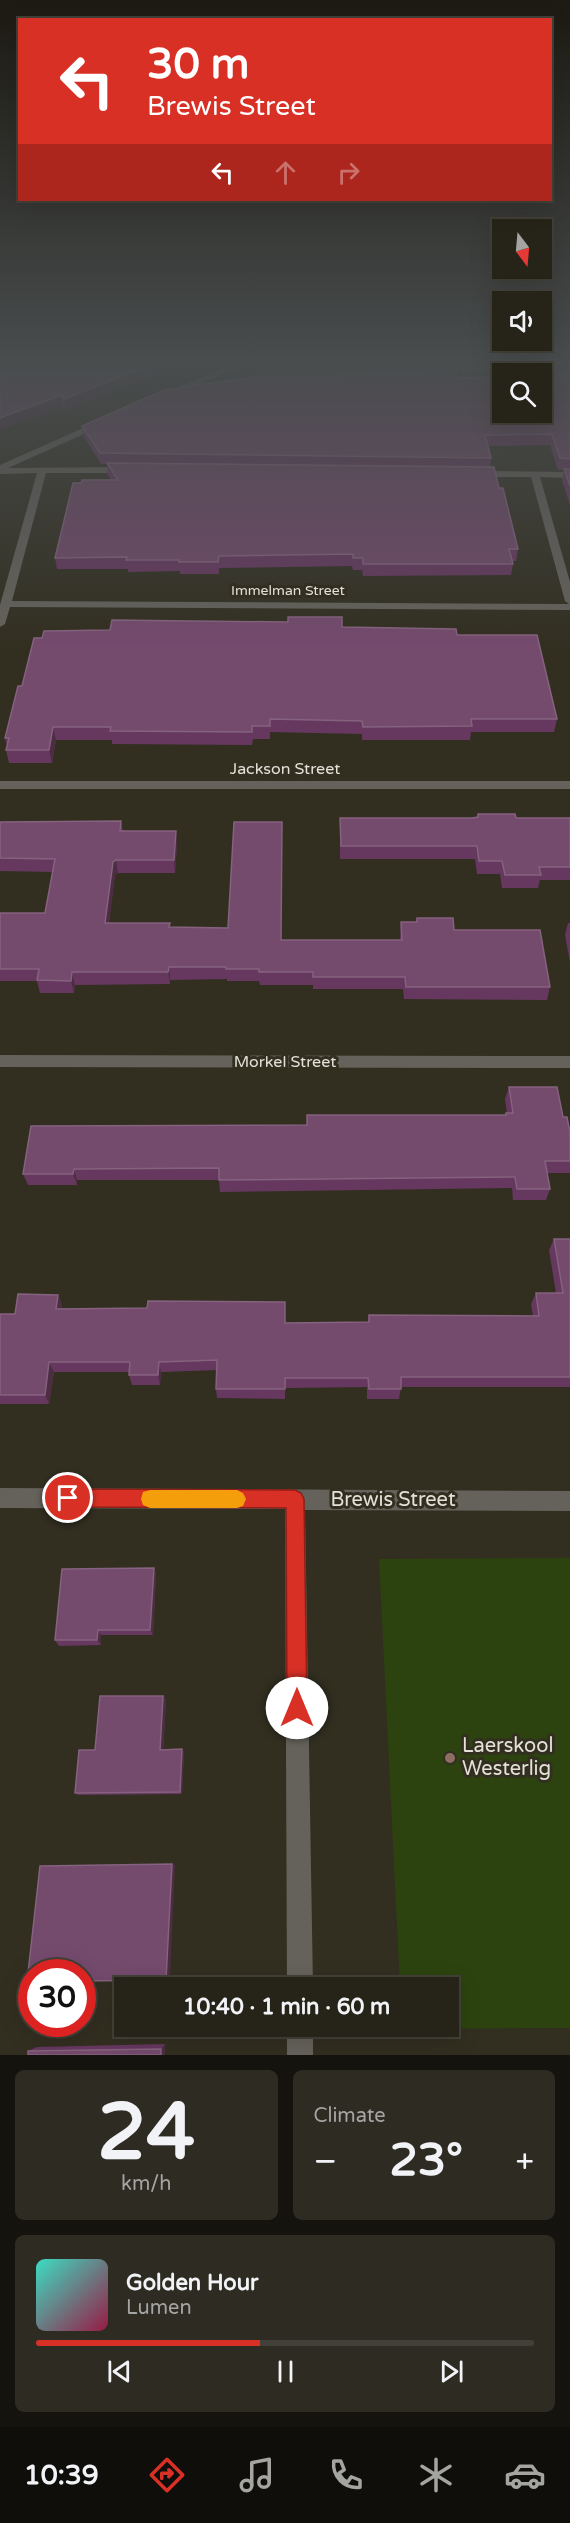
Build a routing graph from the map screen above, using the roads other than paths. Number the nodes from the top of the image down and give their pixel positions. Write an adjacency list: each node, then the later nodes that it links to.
1 (31, 456): 3 (street)
2 (43, 469): 3 (street); 4 (street); 9 (street)
3 (0, 470)
4 (136, 470)
5 (465, 474): 6 (street)
6 (535, 475): 7 (street); 8 (street)
7 (570, 475)
8 (570, 601)
9 (6, 604): 10 (street, Immelman Street); 11 (street)
10 (570, 607)
11 (0, 624)
12 (0, 785): 13 (street, Jackson Street)
13 (570, 785)
14 (0, 1061): 15 (street, Morkel Street)
15 (570, 1062)
16 (0, 1498): 17 (street, Brewis Street)
17 (295, 1499): 18 (street, Brewis Street); 19 (street)
18 (570, 1501)
19 (300, 1977)
20 (300, 2037): 21 (street)
21 (300, 2055)

